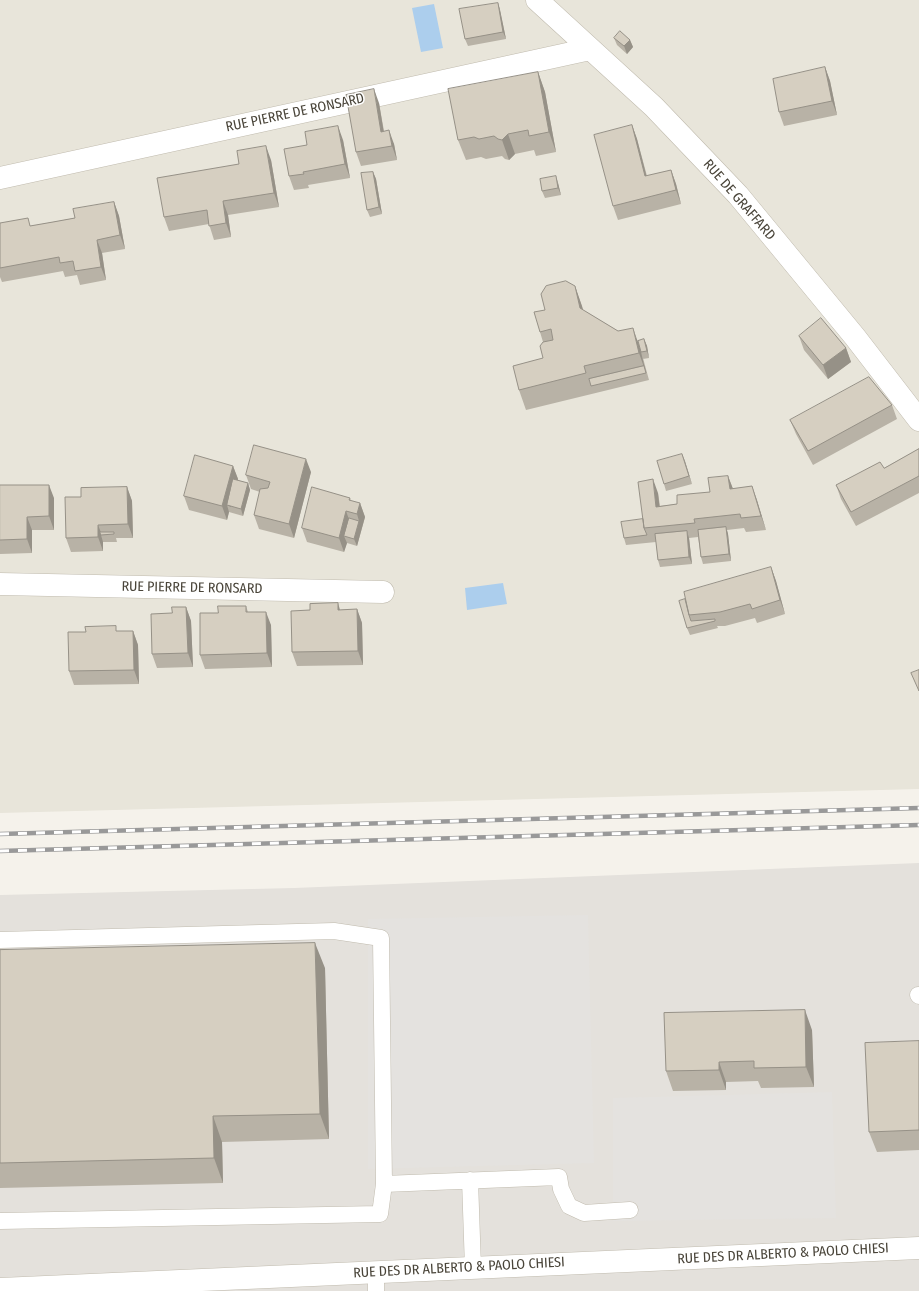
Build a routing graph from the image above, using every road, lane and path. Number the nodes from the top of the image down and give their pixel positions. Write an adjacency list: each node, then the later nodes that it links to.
1 (537, 0): 2 (street, RUE DE GRAFFARD)
2 (590, 49): 3 (street, RUE PIERRE DE RONSARD); 4 (street, RUE DE GRAFFARD)
3 (0, 178)
4 (919, 420)
5 (0, 584): 6 (street, RUE PIERRE DE RONSARD)
6 (383, 592)
7 (0, 940): 9 (lane)
8 (470, 1180): 9 (lane); 10 (lane); 13 (lane)
9 (384, 1184): 11 (lane)
10 (630, 1210)
11 (0, 1221)
12 (919, 1248): 13 (street, RUE DES DR ALBERTO & PAOLO CHIESI)
13 (473, 1268): 14 (street, RUE DES DR ALBERTO & PAOLO CHIESI)
14 (376, 1282): 15 (street, RUE DES DR ALBERTO & PAOLO CHIESI)
15 (0, 1289)

